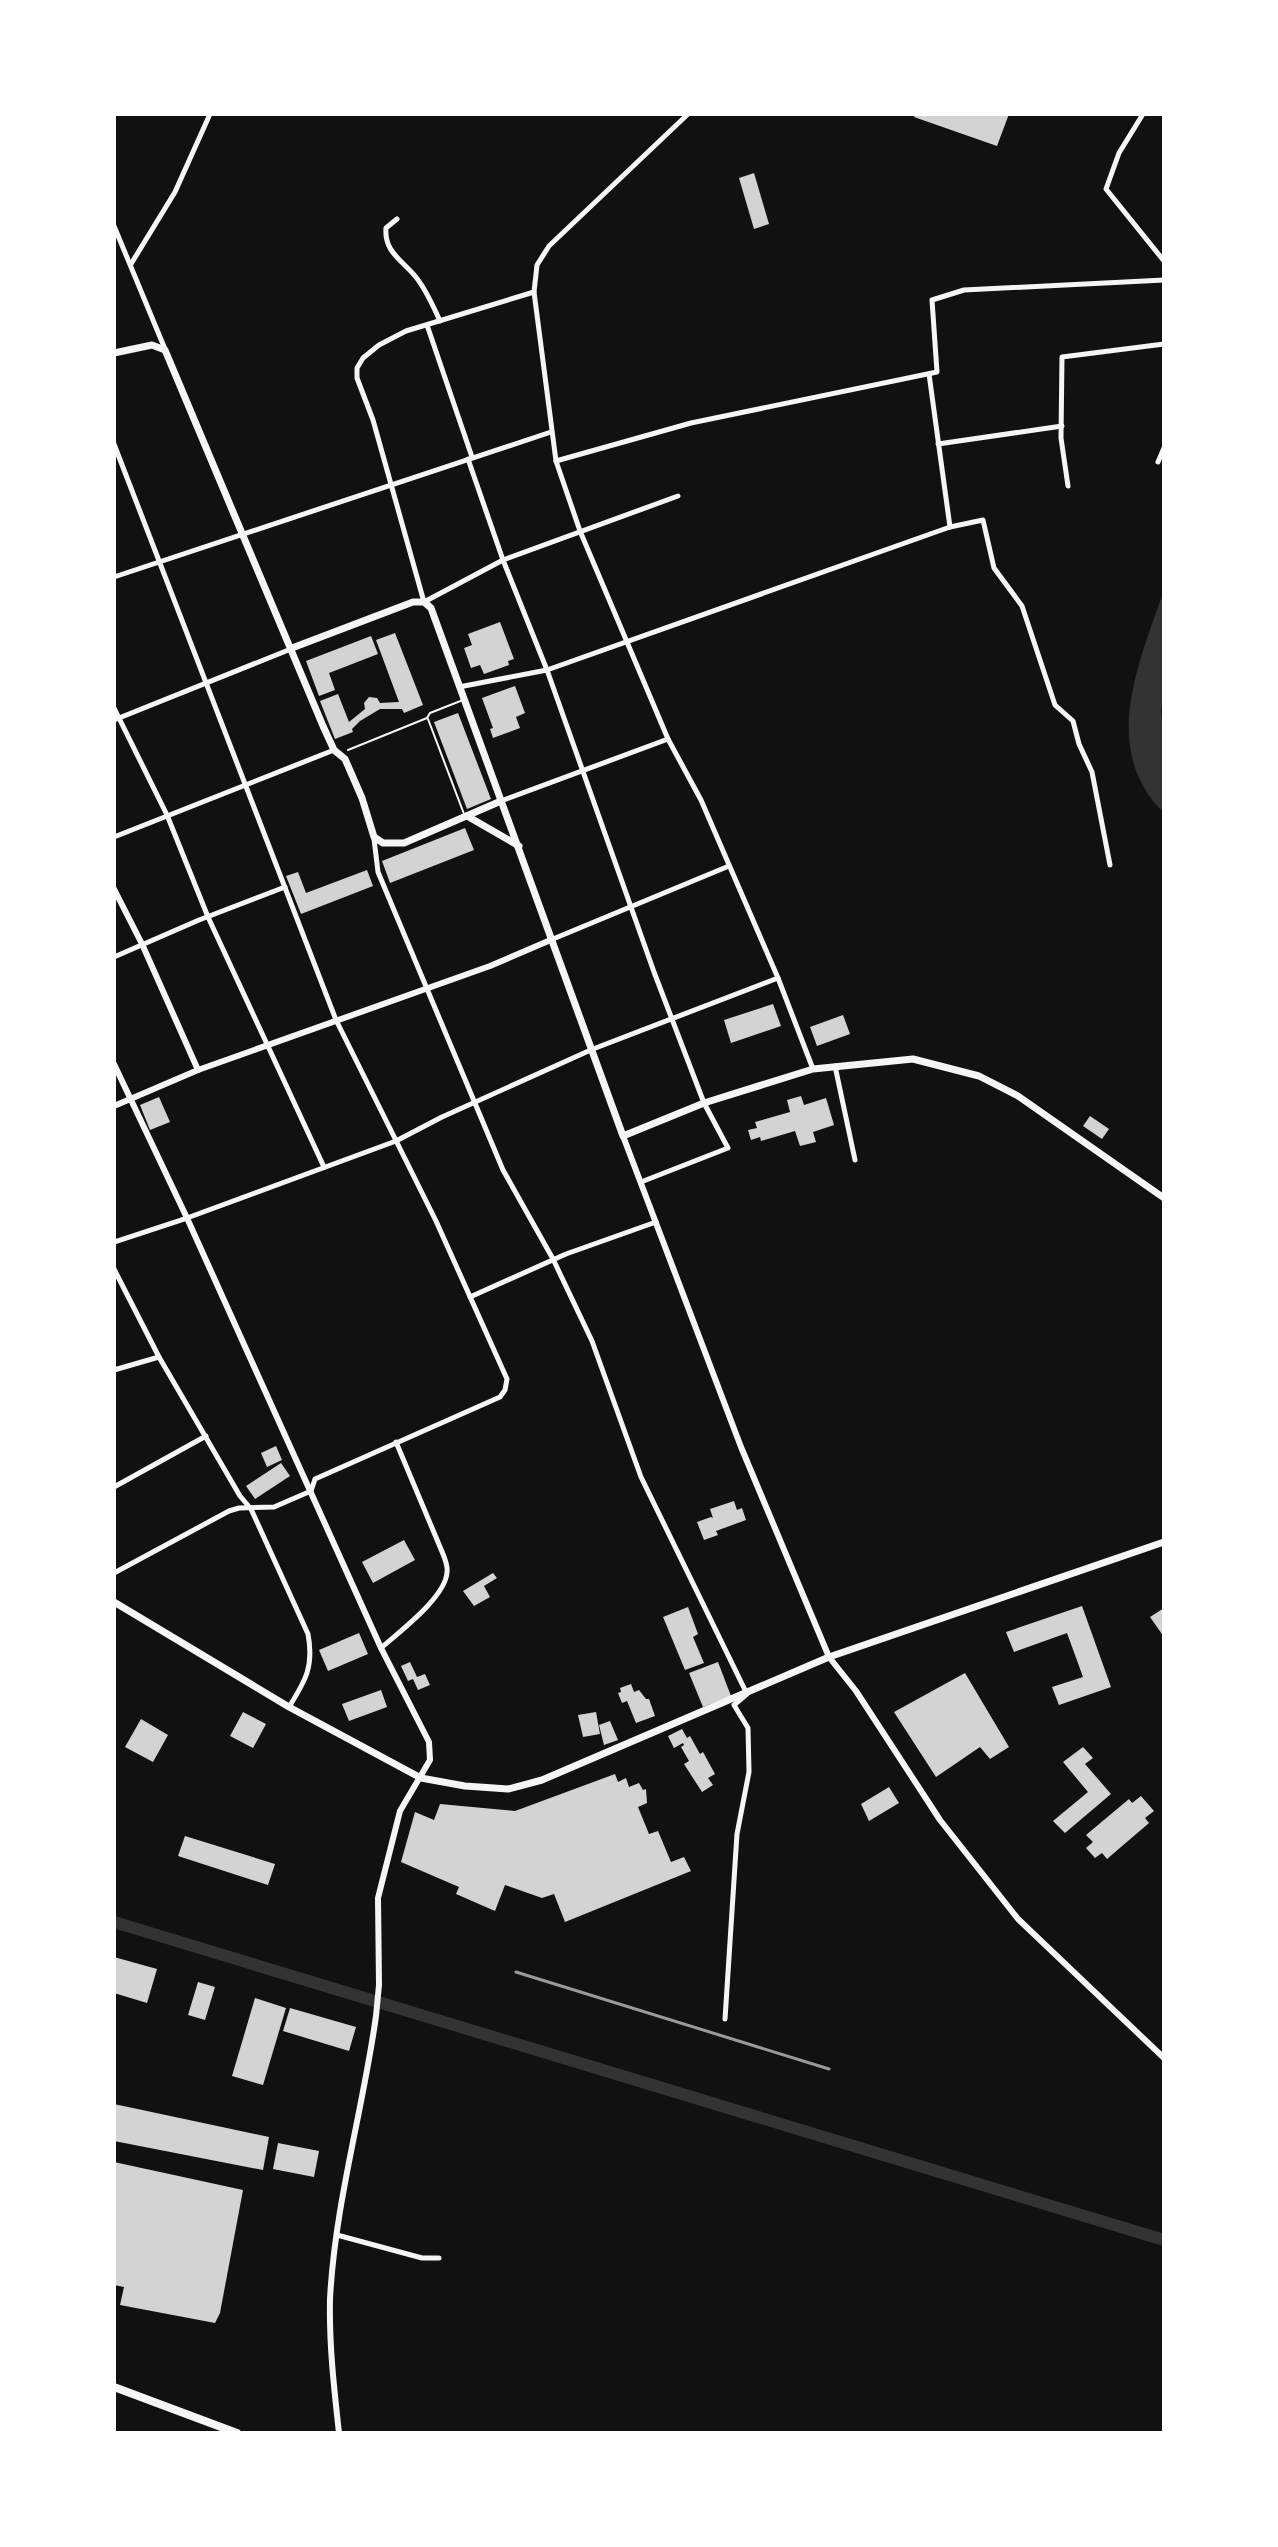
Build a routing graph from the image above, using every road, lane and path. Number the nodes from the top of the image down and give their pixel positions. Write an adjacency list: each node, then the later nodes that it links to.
1 (210, 114): 7 (street)
2 (688, 114): 9 (street)
3 (1143, 114): 6 (street)
4 (397, 219): 10 (street)
5 (114, 226): 7 (street)
6 (1164, 261)
7 (131, 264): 13 (street)
8 (1164, 280): 15 (street)
9 (534, 292): 10 (street); 17 (street)
10 (440, 321): 11 (street)
11 (427, 325): 21 (street); 24 (street)
12 (1164, 344): 16 (street)
13 (165, 350): 14 (main road); 29 (main road)
14 (114, 353)
15 (929, 374): 19 (street); 22 (street)
16 (1062, 426): 19 (street); 25 (street)
17 (551, 432): 21 (street); 22 (street)
18 (114, 444): 30 (street)
19 (938, 444): 27 (street)
20 (1164, 448): 23 (street)
21 (470, 458): 24 (street); 31 (street)
22 (556, 461): 28 (street)
23 (1158, 462)
24 (392, 485): 29 (street); 33 (street)
25 (1068, 486)
26 (678, 496): 28 (street)
27 (950, 527): 34 (street); 54 (street)
28 (580, 531): 31 (street); 34 (street)
29 (242, 533): 30 (street); 35 (main road)
30 (159, 560): 32 (street); 37 (street)
31 (503, 560): 33 (street); 36 (street)
32 (114, 577)
33 (424, 602): 35 (main road); 38 (main road)
34 (627, 642): 36 (street); 43 (street)
35 (292, 648): 37 (street); 44 (main road)
36 (547, 670): 38 (street); 46 (street)
37 (207, 685): 42 (street); 47 (street)
38 (459, 687): 39 (main road)
39 (463, 700): 41 (lane); 48 (main road)
40 (114, 708): 42 (street)
41 (427, 718): 45 (lane); 50 (lane)
42 (116, 719): 49 (street)
43 (668, 739): 46 (street); 55 (street)
44 (334, 750): 47 (street); 52 (main road)
45 (348, 750)
46 (582, 771): 48 (street); 58 (street)
47 (246, 784): 49 (street); 56 (street)
48 (501, 801): 50 (main road); 53 (main road)
49 (167, 815): 51 (street); 59 (street)
50 (466, 817): 52 (main road); 53 (main road)
51 (114, 837)
52 (374, 837): 64 (street)
53 (519, 846): 60 (main road)
54 (1110, 865)
55 (729, 866): 58 (street); 63 (street)
56 (285, 887): 59 (street); 66 (street)
57 (114, 889): 61 (street)
58 (630, 907): 60 (street); 65 (street)
59 (208, 917): 61 (street); 67 (street)
60 (553, 939): 64 (street); 68 (main road)
61 (142, 944): 62 (street); 72 (street)
62 (114, 957)
63 (778, 978): 65 (street); 71 (street)
64 (426, 988): 66 (street); 74 (street)
65 (674, 1019): 68 (street); 75 (street)
66 (336, 1020): 67 (street); 78 (street)
67 (265, 1045): 72 (street); 80 (street)
68 (593, 1049): 74 (street); 77 (main road)
69 (114, 1064): 73 (street)
70 (834, 1065): 71 (main road); 79 (street); 82 (main road)
71 (813, 1069): 75 (main road)
72 (198, 1070): 73 (street)
73 (130, 1101): 76 (street); 83 (street)
74 (476, 1102): 78 (street); 86 (street)
75 (704, 1103): 77 (main road); 81 (street)
76 (114, 1106)
77 (623, 1136): 81 (street)
78 (396, 1141): 80 (street); 88 (street)
79 (855, 1160)
80 (324, 1167): 83 (street)
81 (641, 1182): 84 (street)
82 (1164, 1198)
83 (187, 1218): 85 (street); 94 (street)
84 (657, 1222): 86 (street); 100 (street)
85 (114, 1242)
86 (553, 1259): 88 (street); 101 (street)
87 (114, 1269): 89 (street)
88 (470, 1297): 92 (street)
89 (159, 1357): 90 (street); 91 (street)
90 (114, 1370)
91 (206, 1436): 93 (street); 95 (street)
92 (396, 1442): 94 (street); 99 (street)
93 (114, 1487)
94 (311, 1491): 95 (street); 99 (street)
95 (251, 1509): 97 (street); 102 (street)
96 (1164, 1542): 100 (main road)
97 (114, 1573)
98 (114, 1602): 102 (main road)
99 (381, 1648): 103 (street)
100 (829, 1657): 101 (main road); 105 (street)
101 (747, 1694): 103 (main road); 104 (street)
102 (289, 1707): 103 (main road)
103 (421, 1778): 106 (street)
104 (725, 2019)
105 (1164, 2058)
106 (337, 2235): 107 (street); 110 (street)
107 (439, 2258)
108 (114, 2387): 109 (main road)
109 (237, 2433)
110 (339, 2433)

